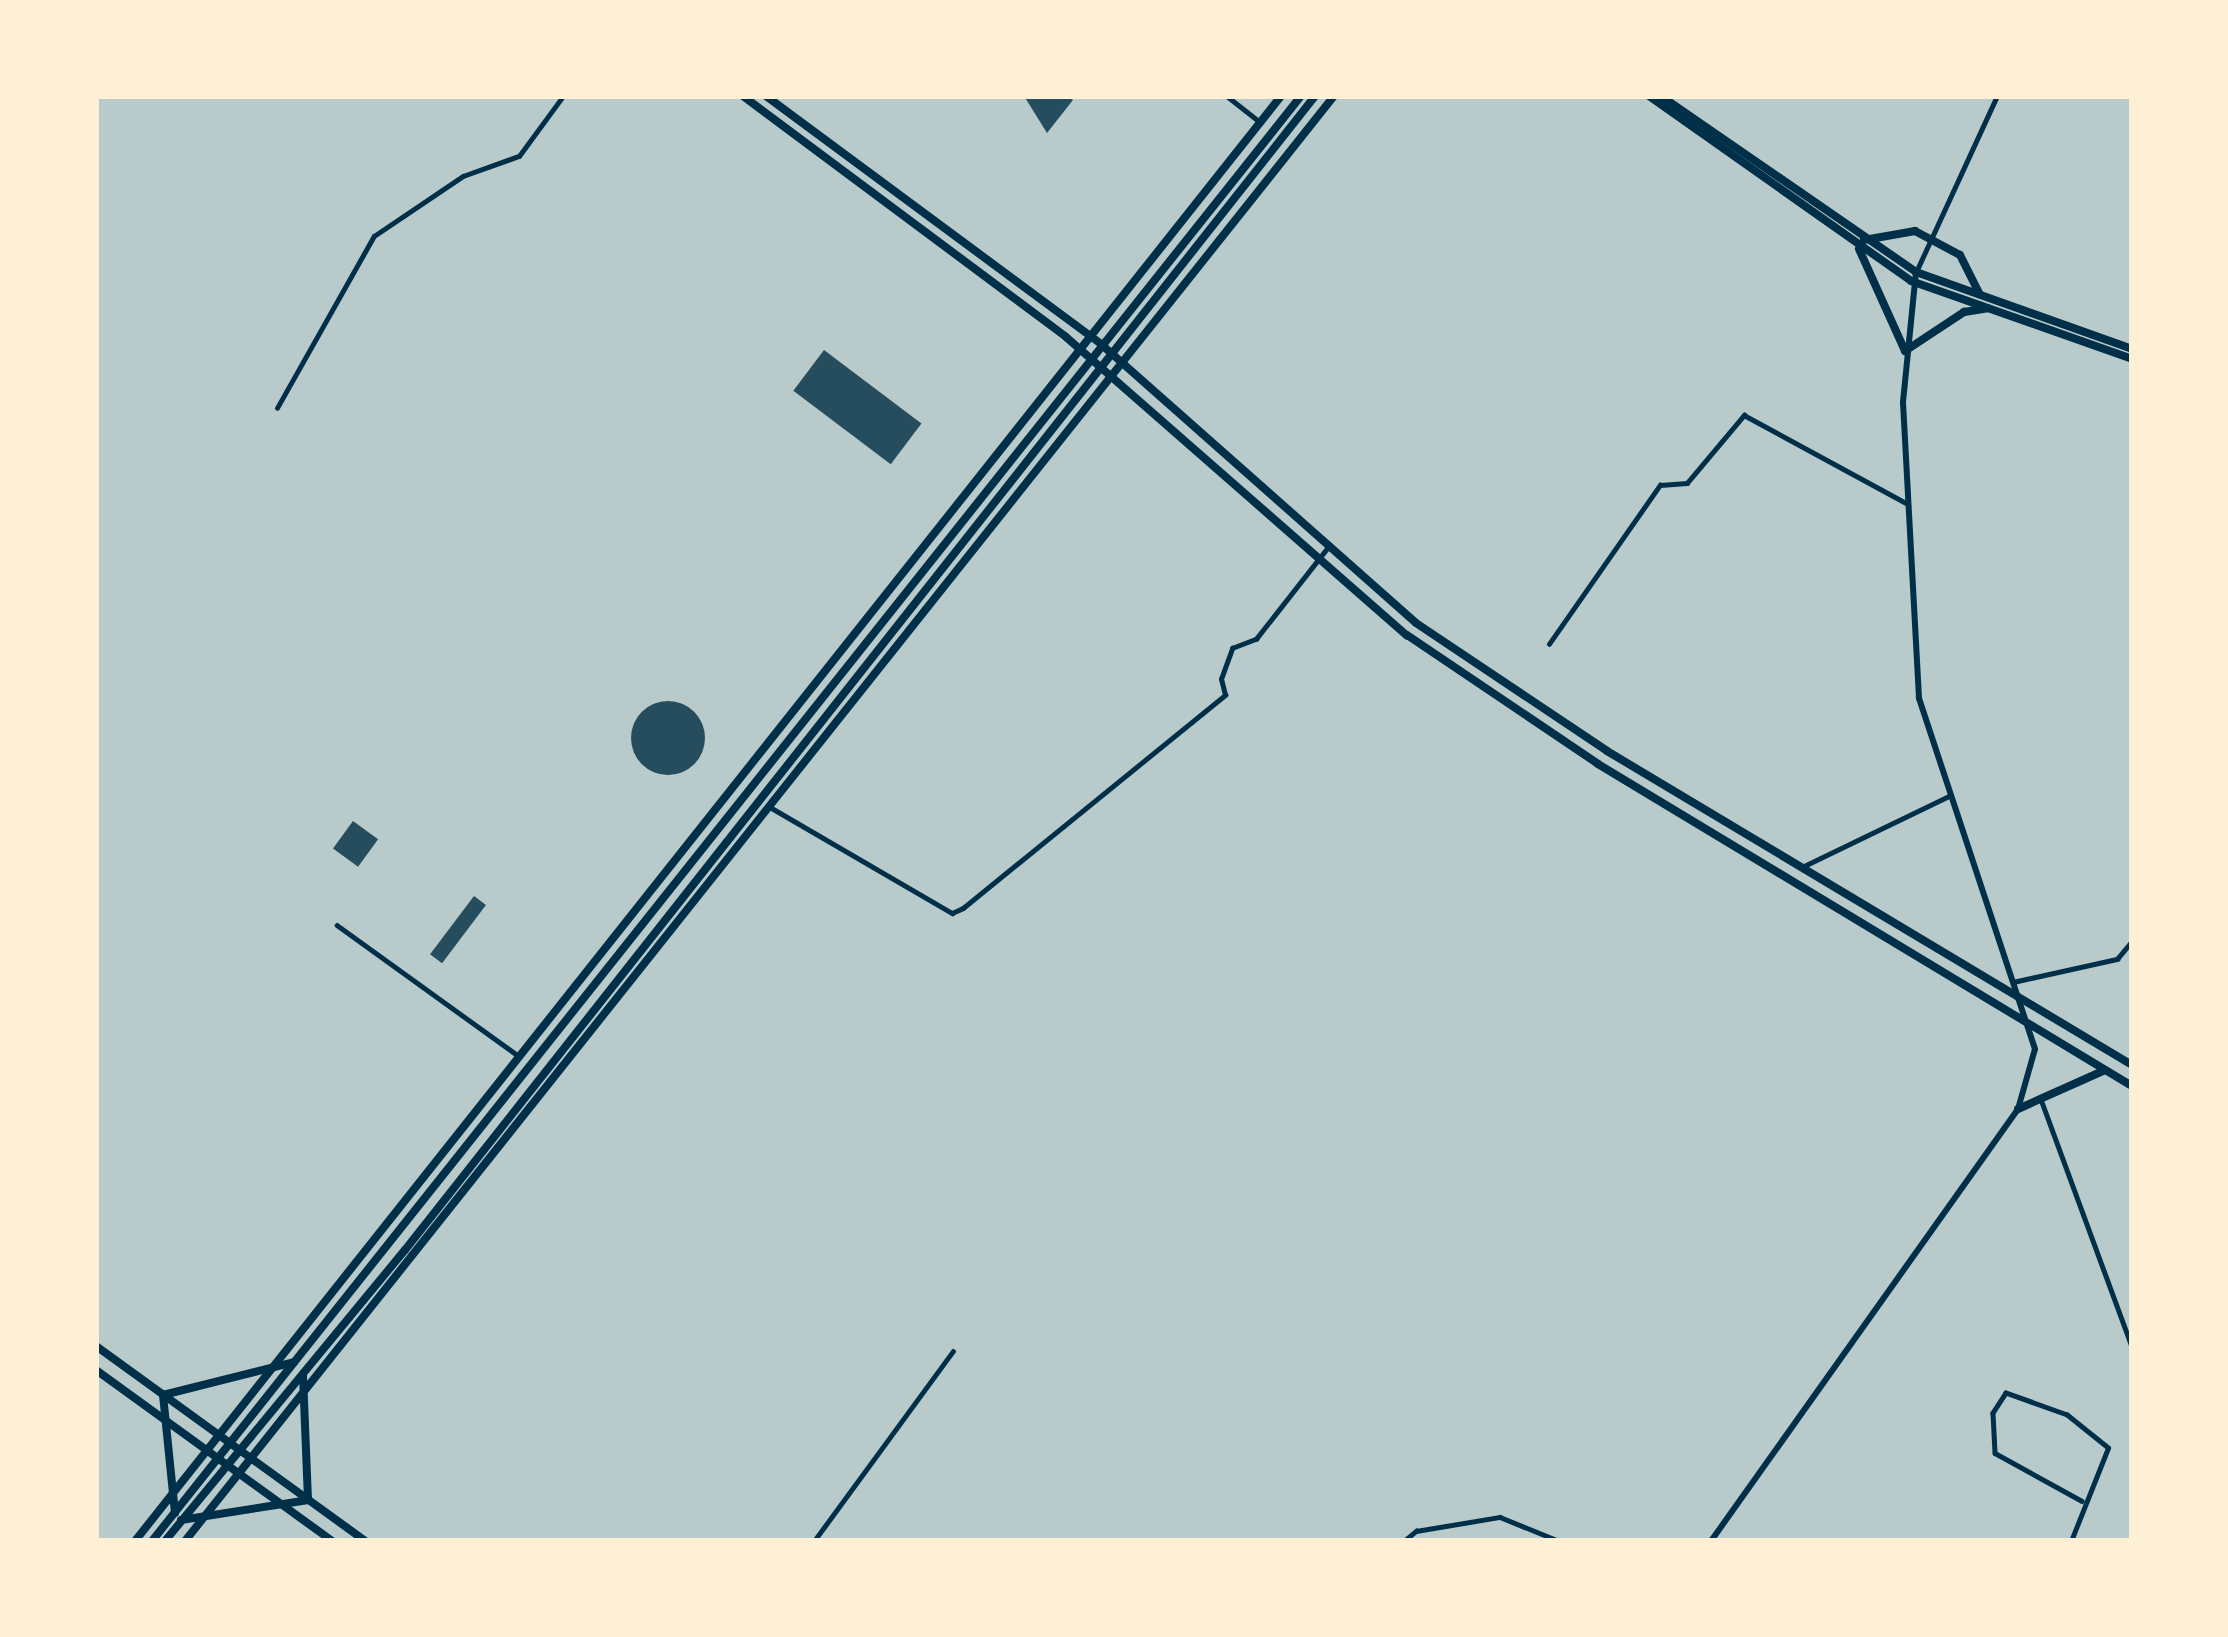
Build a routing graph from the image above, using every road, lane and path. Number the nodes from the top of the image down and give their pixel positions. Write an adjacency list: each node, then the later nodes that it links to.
1 (562, 96): 28 (street)
2 (743, 96): 23 (main road)
3 (766, 96): 18 (main road)
4 (1227, 96): 12 (street)
5 (1281, 96): 12 (main road)
6 (1301, 96): 19 (main road)
7 (1315, 96): 22 (main road)
8 (1334, 96): 25 (main road)
9 (1649, 96): 14 (main road)
10 (1660, 96): 14 (main road)
11 (1997, 96): 13 (street)
12 (1260, 122): 18 (main road)
13 (1933, 241): 14 (main road); 15 (street); 16 (main road)
14 (1861, 244): 15 (main road); 21 (main road)
15 (1913, 277): 16 (main road); 17 (main road); 21 (street)
16 (1979, 295): 20 (main road)
17 (1989, 308): 21 (main road); 24 (main road)
18 (1088, 334): 19 (main road); 41 (main road)
19 (1102, 345): 22 (main road); 23 (main road)
20 (2132, 349)
21 (1905, 351): 29 (street)
22 (1111, 352): 25 (main road); 26 (main road)
23 (1092, 358): 26 (main road); 50 (main road)
24 (2132, 359)
25 (1121, 361): 27 (main road); 30 (main road)
26 (1101, 365): 27 (main road); 53 (main road)
27 (1112, 374): 31 (main road); 34 (main road)
28 (277, 408)
29 (1906, 503): 32 (street); 33 (street)
30 (1329, 545): 31 (street); 35 (main road)
31 (1320, 558): 34 (street); 40 (main road)
32 (1549, 644)
33 (1946, 796): 35 (street); 38 (street)
34 (770, 807): 55 (main road)
35 (1798, 868): 39 (main road)
36 (338, 926): 41 (street)
37 (2132, 941): 38 (street)
38 (2013, 982): 39 (street)
39 (2018, 994): 40 (street); 42 (main road)
40 (2028, 1026): 43 (main road); 46 (street)
41 (519, 1057): 51 (main road)
42 (2132, 1065)
43 (2105, 1071): 44 (main road); 45 (main road)
44 (2132, 1086)
45 (2041, 1096): 46 (main road); 48 (street)
46 (2018, 1109): 80 (street)
47 (96, 1346): 54 (main road)
48 (2132, 1346)
49 (953, 1351): 77 (street)
50 (295, 1361): 51 (main road); 58 (main road)
51 (272, 1369): 54 (main road); 57 (main road)
52 (96, 1370): 56 (main road)
53 (303, 1373): 55 (main road); 59 (main road)
54 (163, 1395): 56 (main road); 57 (main road)
55 (301, 1400): 62 (main road); 66 (main road)
56 (166, 1420): 60 (main road); 65 (main road)
57 (220, 1435): 58 (main road); 60 (main road)
58 (230, 1442): 59 (main road); 61 (main road)
59 (240, 1449): 62 (main road); 63 (main road)
60 (208, 1450): 61 (main road); 65 (main road)
61 (218, 1457): 63 (main road); 69 (main road)
62 (254, 1460): 64 (main road); 66 (main road)
63 (227, 1464): 64 (main road); 69 (main road)
64 (242, 1475): 68 (main road); 70 (main road)
65 (173, 1494): 69 (main road); 71 (main road)
66 (308, 1500): 68 (main road); 76 (main road)
67 (2082, 1501): 67 (street); 81 (street)
68 (283, 1505): 70 (main road); 75 (main road)
69 (178, 1516): 70 (main road); 72 (main road); 73 (main road)
70 (205, 1516): 74 (main road)
71 (135, 1541)
72 (152, 1541)
73 (164, 1541)
74 (185, 1541)
75 (332, 1541)
76 (365, 1541)
77 (814, 1541)
78 (1404, 1541): 79 (street)
79 (1559, 1541)
80 (1711, 1541)
81 (2071, 1541)

